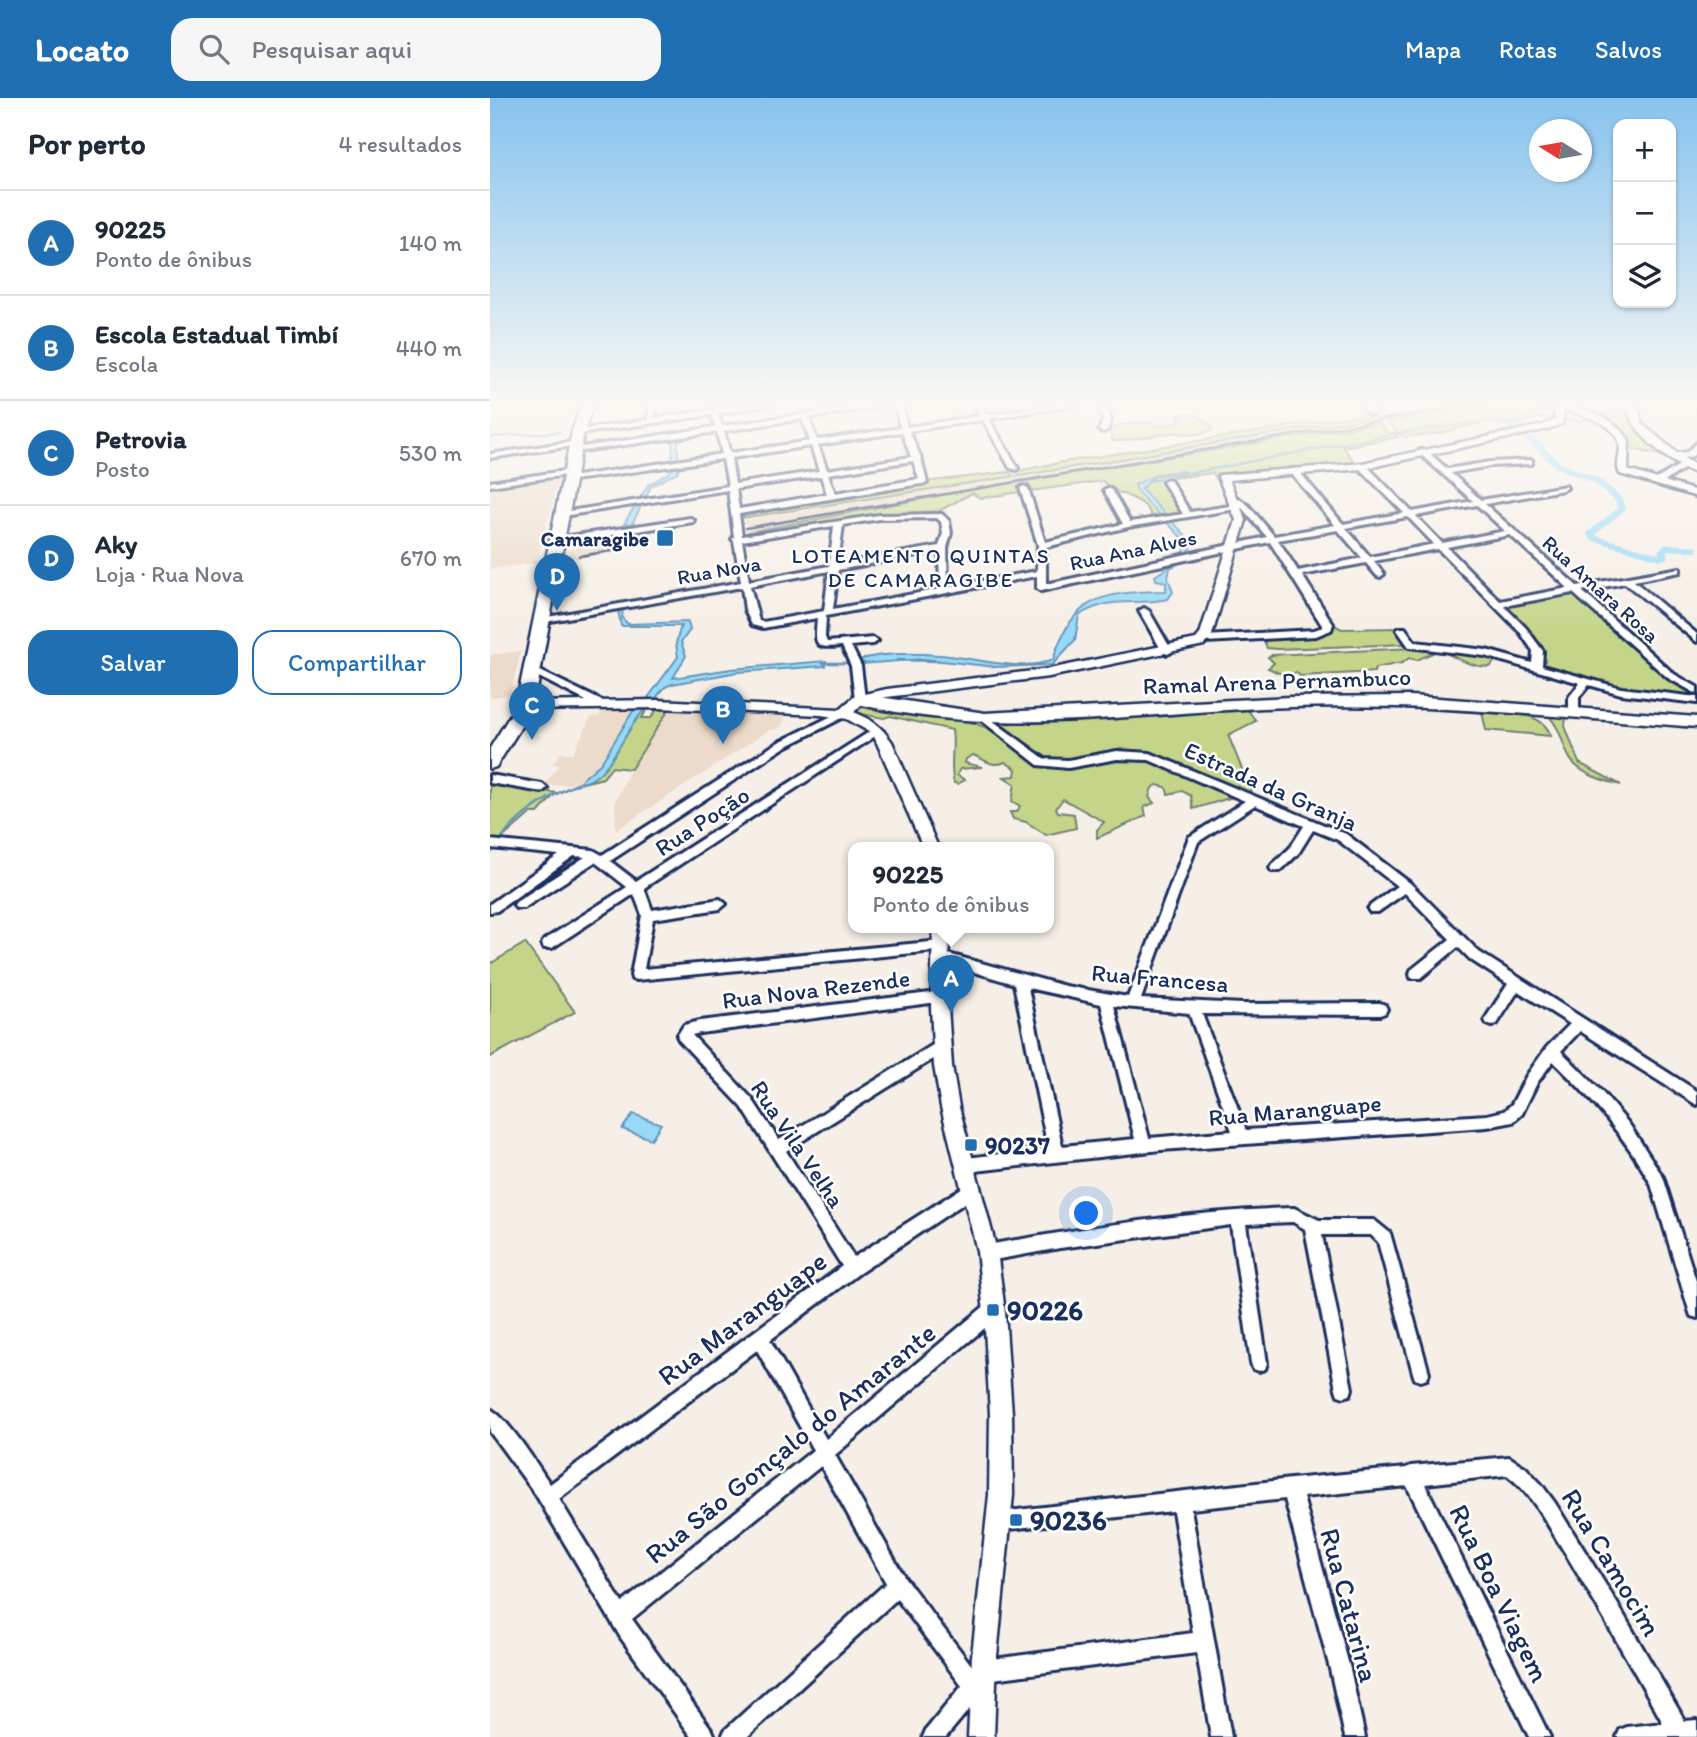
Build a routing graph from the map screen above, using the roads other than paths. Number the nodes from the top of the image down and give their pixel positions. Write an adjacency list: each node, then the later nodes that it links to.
1 (521, 480): 14 (street)
2 (569, 480): 25 (main road)
3 (731, 480): 15 (street)
4 (765, 480): 15 (street)
5 (826, 480): 20 (street)
6 (1225, 480): 22 (street)
7 (1302, 480): 31 (street)
8 (1377, 480): 24 (street)
9 (1455, 480): 21 (street, Rua Amara Rosa)
10 (1654, 480): 13 (street)
11 (924, 481): 20 (street)
12 (1167, 482): 26 (street)
13 (1658, 482): 19 (street)
14 (490, 484)
15 (732, 486): 23 (street); 25 (street)
16 (1024, 488): 36 (street)
17 (1563, 488): 21 (street, Rua Ana Alves)
18 (1108, 490): 30 (street)
19 (1697, 494)
20 (832, 497): 23 (street)
21 (1477, 502): 24 (street, Rua Ana Alves); 32 (street, Rua Amara Rosa)
22 (1237, 504): 26 (street); 33 (street); 37 (street)
23 (735, 512): 34 (street)
24 (1410, 513): 31 (street, Rua Ana Alves); 38 (street)
25 (563, 514): 35 (main road)
26 (1188, 515): 27 (street)
27 (1166, 519): 30 (street)
28 (690, 520): 35 (street)
29 (839, 523): 34 (street); 39 (street); 43 (street)
30 (1128, 526): 36 (street)
31 (1340, 526): 33 (street, Rua Ana Alves); 42 (street)
32 (1512, 532): 38 (street); 51 (street, Rua Amara Rosa)
33 (1270, 538): 37 (street, Rua Ana Alves); 46 (street)
34 (736, 539): 49 (street)
35 (557, 541): 55 (main road)
36 (1042, 545): 45 (street)
37 (1233, 546): 40 (street, Rua Ana Alves); 58 (street)
38 (1443, 547): 42 (street); 52 (street)
39 (943, 548): 43 (street, Rua Nova); 50 (street)
40 (1198, 553): 41 (street, Rua Ana Alves)
41 (1182, 557): 45 (street, Rua Ana Alves)
42 (1369, 560): 46 (street); 47 (street)
43 (832, 568): 49 (street, Rua Nova); 54 (street)
44 (1677, 570): 48 (street)
45 (1039, 573): 50 (street)
46 (1296, 573): 58 (street)
47 (1380, 573)
48 (1626, 579): 51 (street); 59 (street)
49 (745, 583): 55 (street, Rua Nova); 56 (street)
50 (944, 589): 54 (street)
51 (1574, 589): 52 (street); 66 (street, Rua Amara Rosa)
52 (1500, 604): 63 (street)
53 (1144, 611): 62 (street)
54 (825, 613): 56 (street); 61 (street)
55 (542, 621): 64 (main road)
56 (753, 621)
57 (1402, 630): 63 (street)
58 (1205, 639): 62 (street)
59 (1697, 639)
60 (873, 640): 61 (street)
61 (846, 645): 67 (street)
62 (1167, 651): 67 (street)
63 (1537, 667): 65 (street)
64 (532, 670): 69 (street); 70 (main road)
65 (1586, 682): 68 (street); 71 (street)
66 (1697, 691)
67 (860, 699): 72 (street); 73 (main road, Ramal Arena Pernambuco)
68 (1697, 700)
69 (600, 704): 70 (street); 72 (street)
70 (525, 706): 76 (main road)
71 (1574, 712): 73 (main road, Ramal Arena Pernambuco); 74 (main road, Ramal Arena Pernambuco)
72 (844, 713): 75 (street); 85 (street)
73 (985, 718): 80 (street, Estrada da Granja)
74 (1697, 722)
75 (878, 731): 82 (street); 88 (street, Rua Poção)
76 (498, 743): 77 (main road)
77 (490, 763)
78 (490, 779): 79 (street)
79 (542, 788)
80 (1254, 800): 81 (street, Estrada da Granja); 102 (street)
81 (1311, 824): 86 (street); 87 (street, Estrada da Granja)
82 (929, 842)
83 (496, 844): 84 (street)
84 (572, 852): 85 (street); 91 (street)
85 (597, 857): 88 (street); 90 (street)
86 (1276, 868)
87 (1406, 886): 92 (street); 94 (street, Estrada da Granja)
88 (638, 889): 93 (street); 95 (street, Rua Poção)
89 (720, 904): 93 (street)
90 (520, 905)
91 (493, 908)
92 (1374, 909)
93 (648, 915): 96 (street)
94 (1457, 940): 97 (street); 99 (street, Estrada da Granja)
95 (548, 944)
96 (941, 944): 98 (street, Rua Francesa); 100 (street)
97 (1416, 974)
98 (1020, 980): 101 (street, Rua Francesa); 114 (street)
99 (1516, 983): 105 (street); 106 (street, Estrada da Granja)
100 (938, 997): 107 (street, Rua Nova Rezende); 108 (street)
101 (1106, 1000): 102 (street, Rua Francesa); 112 (street)
102 (1133, 1002): 103 (street, Rua Francesa)
103 (1193, 1007): 104 (street, Rua Francesa); 111 (street)
104 (1380, 1009)
105 (1492, 1020)
106 (1579, 1023): 109 (street, Rua Maranguape); 110 (street)
107 (700, 1027): 113 (street, Rua Vila Velha)
108 (941, 1047): 113 (street); 115 (street)
109 (1552, 1051): 111 (street, Rua Maranguape); 123 (street)
110 (1697, 1098)
111 (1242, 1139): 112 (street, Rua Maranguape)
112 (1144, 1145): 114 (street, Rua Maranguape)
113 (778, 1148): 121 (street, Rua Vila Velha)
114 (1056, 1152): 115 (street, Rua Maranguape)
115 (967, 1165): 116 (street)
116 (973, 1189): 120 (street); 121 (street, Rua Maranguape)
117 (1237, 1217): 118 (street); 120 (street); 125 (street)
118 (1312, 1224): 119 (street); 127 (street)
119 (1385, 1238): 126 (street)
120 (988, 1254): 122 (street)
121 (852, 1268): 124 (street, Rua Maranguape)
122 (993, 1310): 129 (street, Rua São Gonçalo do Amarante); 135 (street)
123 (1697, 1310)
124 (760, 1339): 129 (street); 133 (street, Rua Maranguape)
125 (1259, 1363)
126 (1421, 1373)
127 (1344, 1389)
128 (490, 1418): 133 (street)
129 (822, 1454): 136 (street); 137 (street, Rua São Gonçalo do Amarante)
130 (1509, 1466): 131 (street); 140 (street, Rua Camocim)
131 (1410, 1475): 132 (street); 147 (street, Rua Boa Viagem)
132 (1291, 1488): 134 (street); 146 (street, Rua Catarina)
133 (548, 1496): 137 (street)
134 (1180, 1500): 135 (street); 138 (street)
135 (1000, 1521): 139 (street)
136 (898, 1585): 139 (street); 142 (street)
137 (619, 1617): 141 (street)
138 (1203, 1642): 139 (street); 145 (street)
139 (980, 1684): 143 (street); 144 (street)
140 (1688, 1731): 148 (street)
141 (705, 1737)
142 (732, 1737)
143 (933, 1737)
144 (981, 1737)
145 (1221, 1737)
146 (1355, 1737)
147 (1540, 1737)
148 (1627, 1737)

